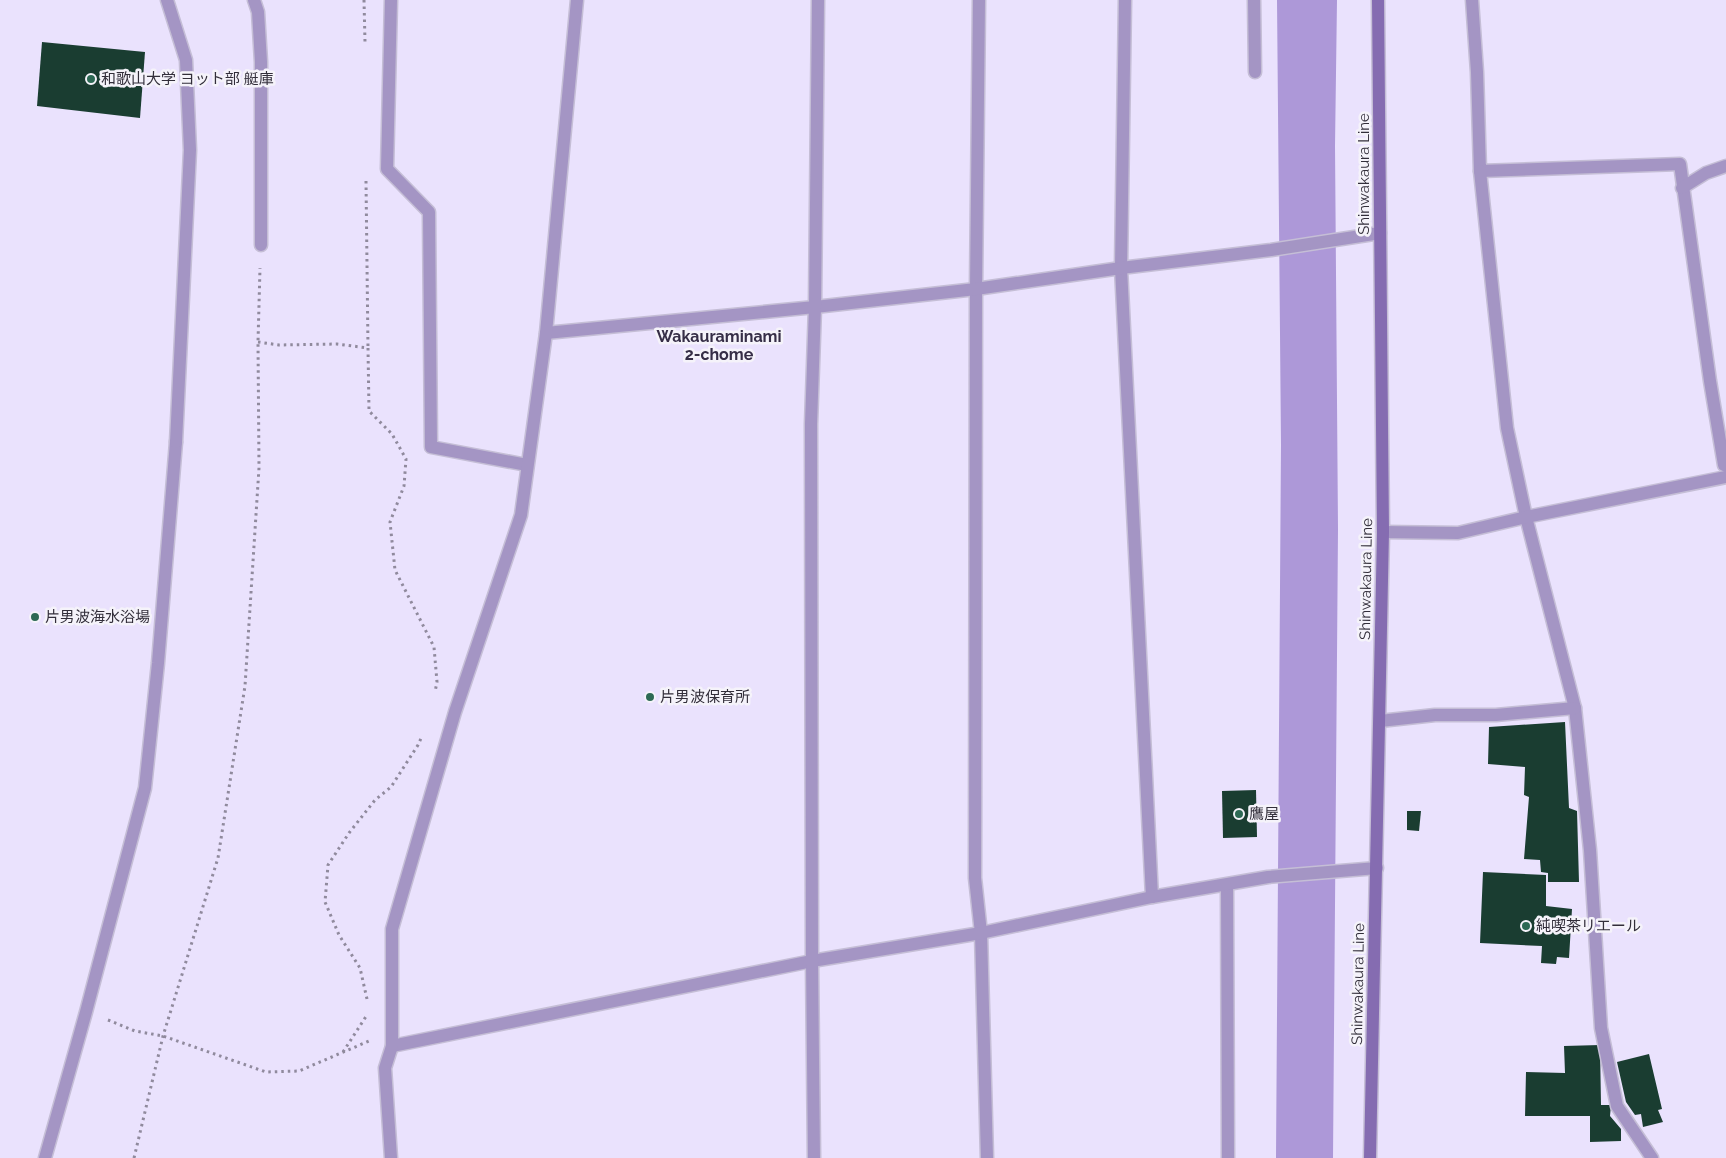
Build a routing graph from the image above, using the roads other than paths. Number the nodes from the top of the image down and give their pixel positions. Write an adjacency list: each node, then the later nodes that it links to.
1 (167, 0): 34 (street)
2 (254, 0): 16 (street)
3 (391, 0): 21 (street)
4 (577, 0): 20 (street)
5 (818, 0): 19 (street)
6 (979, 0): 18 (street)
7 (1125, 0): 17 (street)
8 (1254, 0): 11 (street)
9 (1378, 0): 15 (main road, Shinwakaura Line)
10 (1472, 0): 13 (street)
11 (1254, 72)
12 (1726, 166): 14 (street)
13 (1480, 171): 14 (street); 24 (street)
14 (1682, 188): 22 (street)
15 (1380, 233): 17 (street); 25 (main road, Shinwakaura Line)
16 (261, 245)
17 (1121, 268): 18 (street); 30 (street)
18 (976, 289): 19 (street); 31 (street)
19 (815, 307): 20 (street); 32 (street)
20 (546, 333): 21 (street)
21 (528, 465): 33 (street)
22 (1726, 466)
23 (1726, 477): 24 (street)
24 (1526, 517): 25 (street); 26 (street)
25 (1383, 532): 27 (main road, Shinwakaura Line)
26 (1575, 708): 27 (street); 40 (street)
27 (1380, 721): 28 (main road, Shinwakaura Line)
28 (1377, 868): 29 (street); 39 (main road, Shinwakaura Line)
29 (1226, 885): 30 (street); 38 (street)
30 (1152, 897): 31 (street)
31 (981, 933): 32 (street); 37 (street)
32 (812, 960): 33 (street); 36 (street)
33 (392, 1042): 35 (street)
34 (45, 1158)
35 (391, 1158)
36 (814, 1158)
37 (987, 1158)
38 (1228, 1158)
39 (1370, 1158)
40 (1652, 1158)

